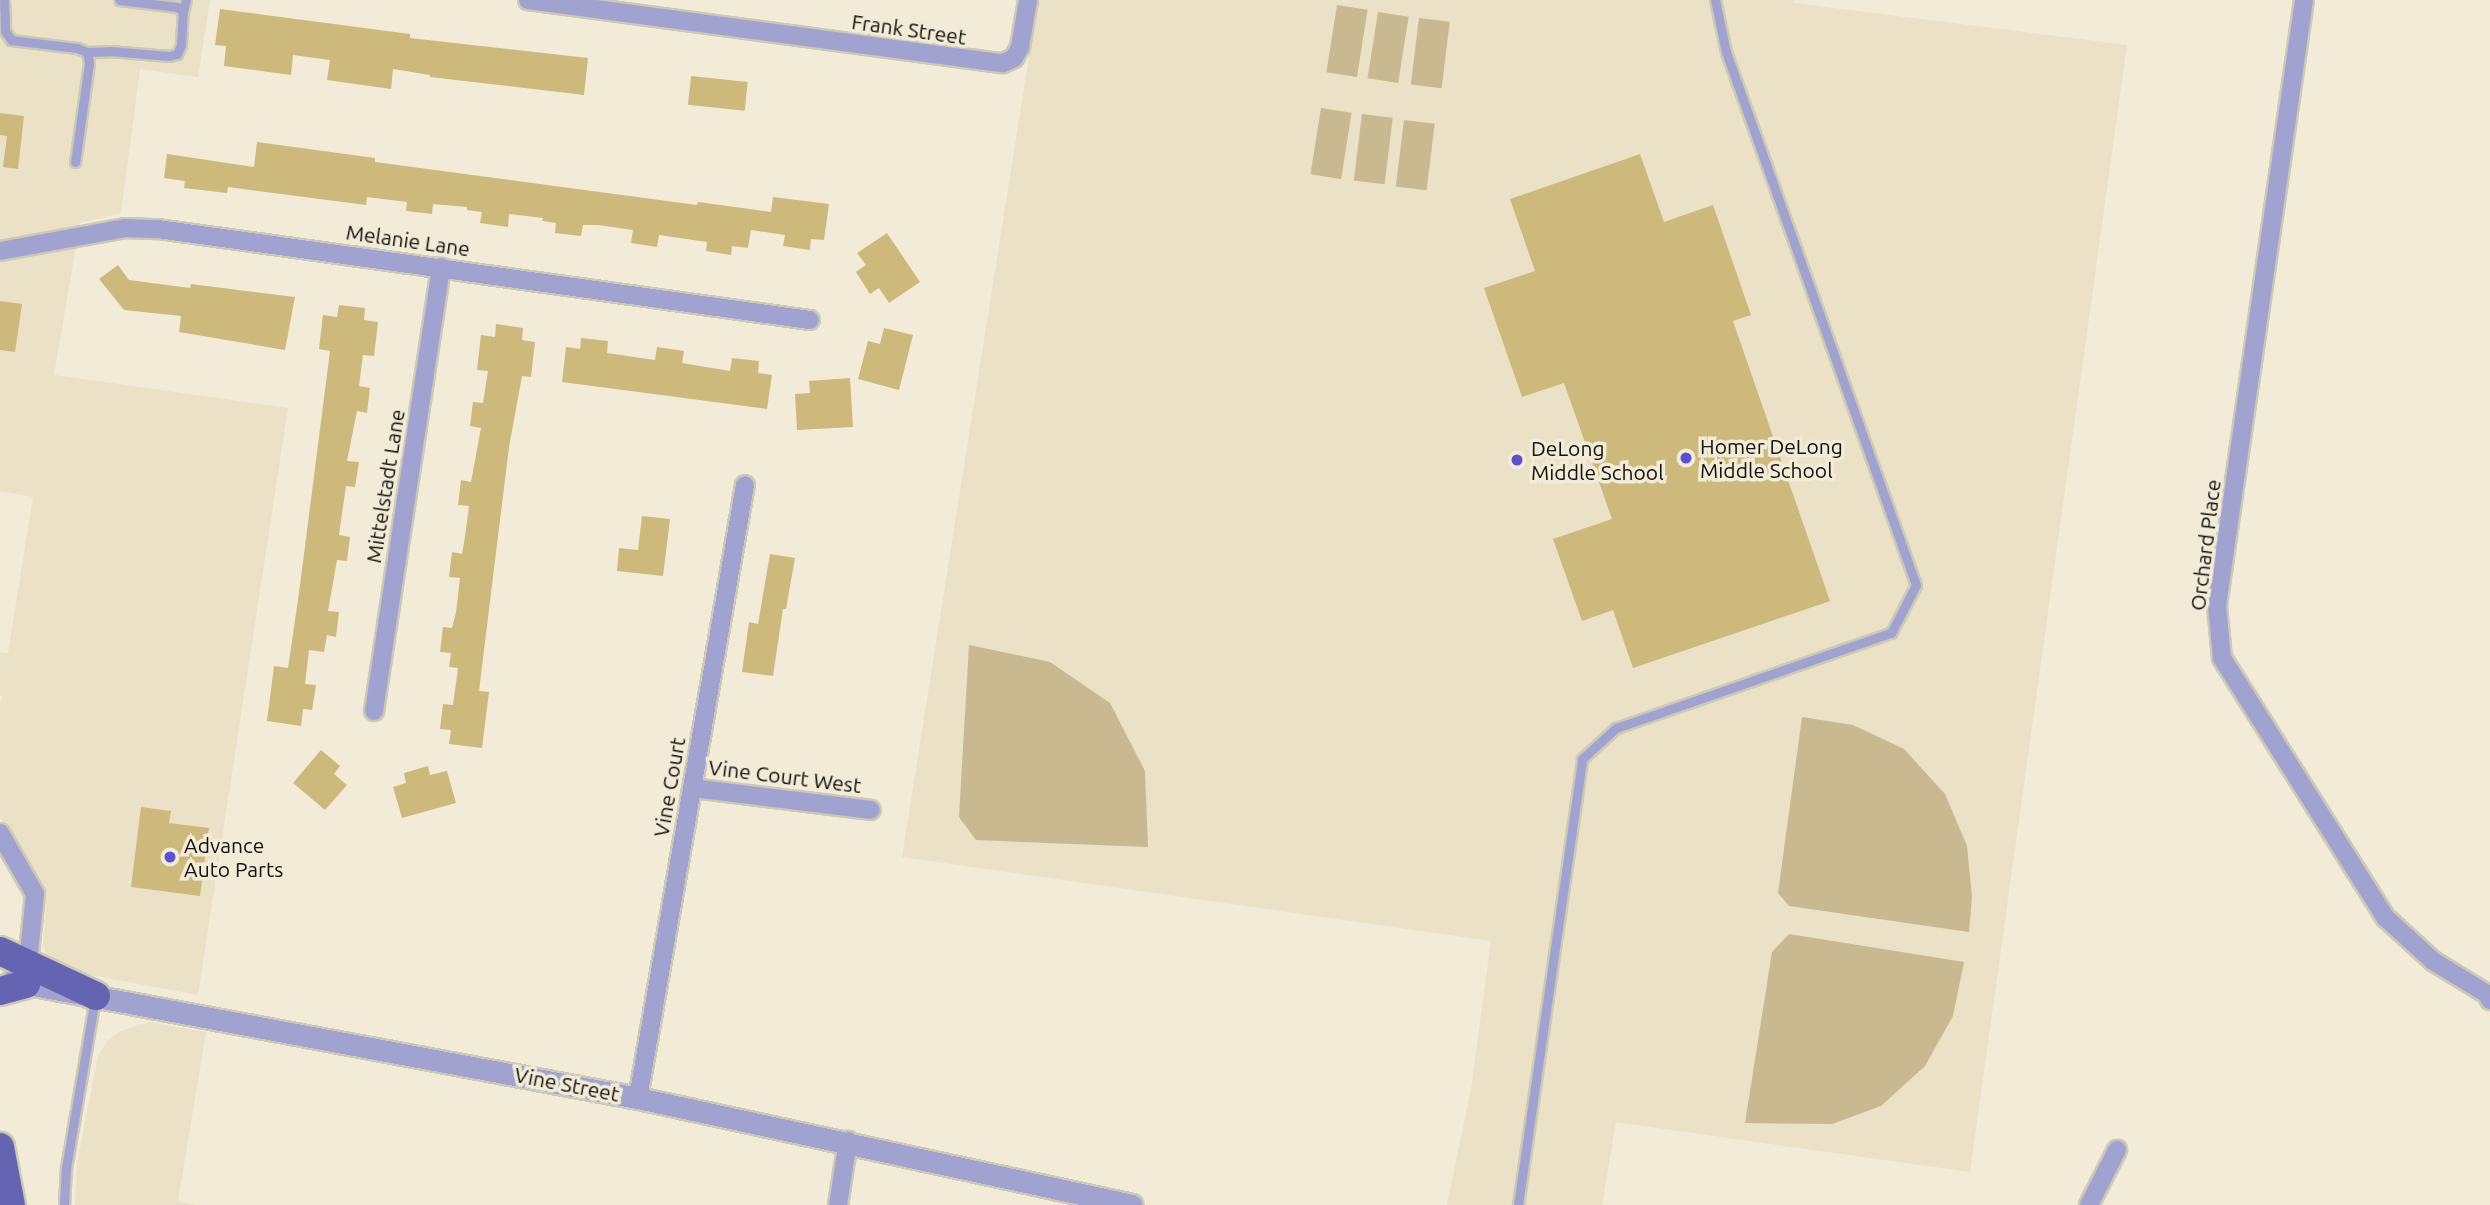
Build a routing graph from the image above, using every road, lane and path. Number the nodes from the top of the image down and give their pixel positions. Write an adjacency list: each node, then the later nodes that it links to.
1 (4, 0): 9 (lane)
2 (119, 0): 8 (lane)
3 (186, 0): 8 (lane)
4 (528, 0): 5 (street, Frank Street)
5 (1028, 0)
6 (1715, 0): 31 (lane)
7 (2304, 0): 22 (street, Orchard Place)
8 (183, 11): 9 (lane)
9 (87, 52): 10 (lane)
10 (75, 163)
11 (0, 251): 12 (street, Melanie Lane)
12 (441, 267): 13 (street, Melanie Lane); 15 (street, Mittelstadt Lane)
13 (810, 320)
14 (745, 485): 16 (street, Vine Court)
15 (374, 711)
16 (692, 788): 17 (street, Vine Court West); 23 (street, Vine Court)
17 (871, 810)
18 (0, 833): 20 (street)
19 (0, 951): 20 (main road)
20 (14, 979): 21 (main road)
21 (96, 996): 23 (street, Vine Street); 28 (lane)
22 (2490, 1000)
23 (638, 1098): 24 (street, Vine Street)
24 (848, 1141): 29 (street); 30 (street, Vine Street)
25 (0, 1147): 27 (main road)
26 (2117, 1150): 32 (street)
27 (11, 1205)
28 (64, 1205)
29 (838, 1205)
30 (1132, 1205)
31 (1518, 1205)
32 (2089, 1205)

